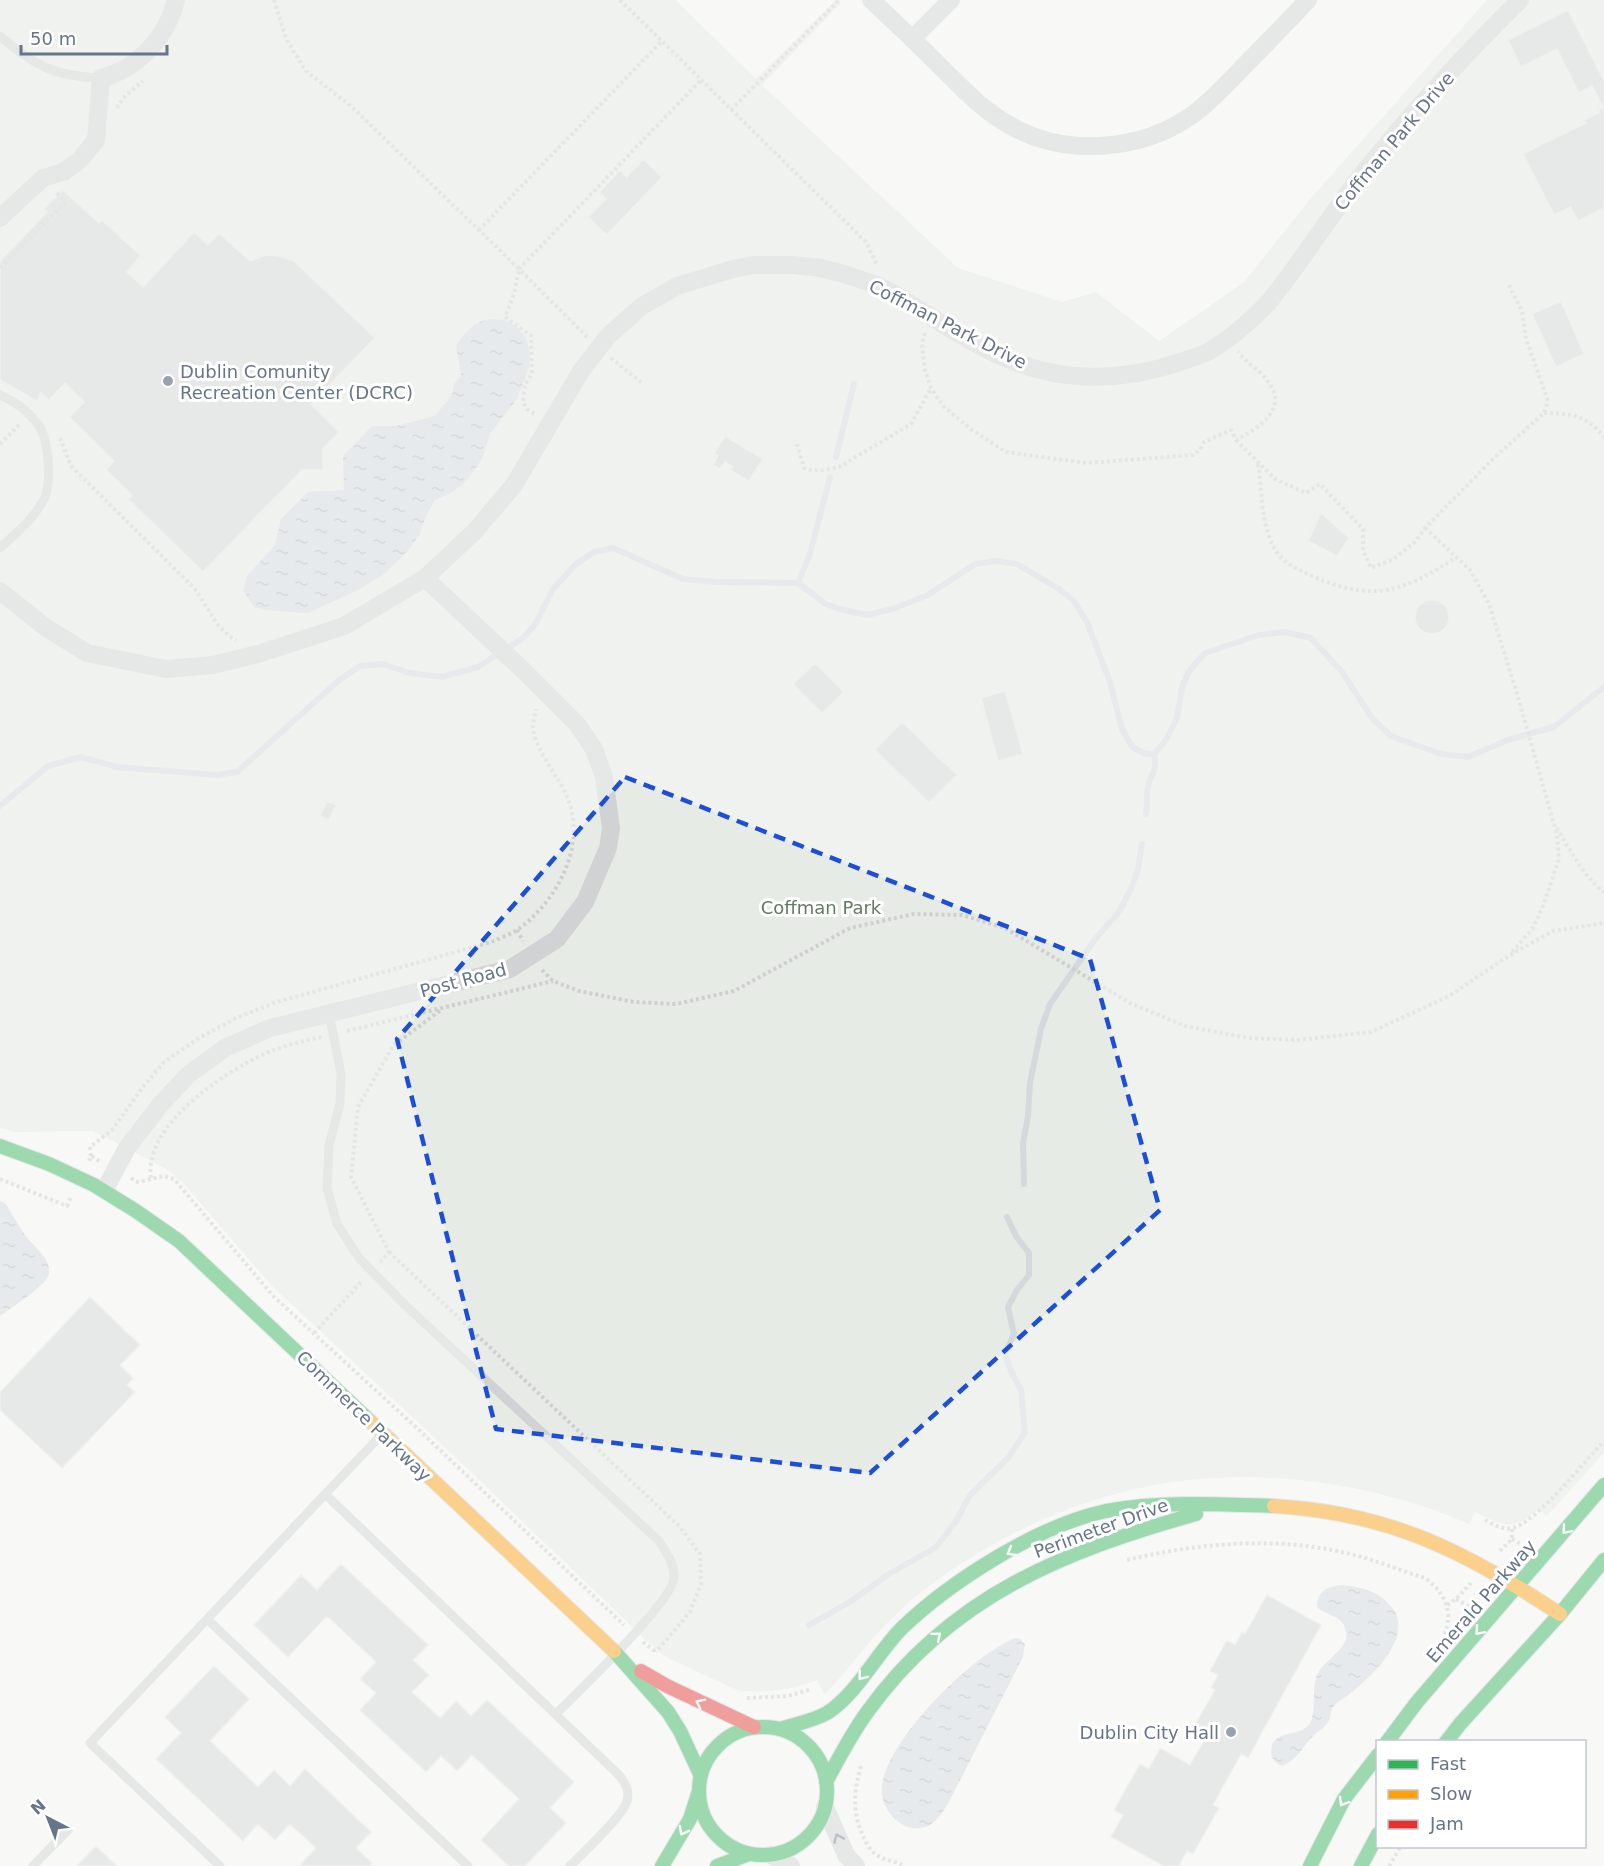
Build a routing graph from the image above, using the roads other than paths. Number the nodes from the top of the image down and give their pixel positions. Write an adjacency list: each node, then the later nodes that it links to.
1 (176, 0): 8 (street)
2 (872, 0): 7 (street)
3 (951, 0): 7 (street)
4 (1308, 0): 7 (street)
5 (1520, 0): 12 (street, Coffman Park Drive)
6 (0, 36): 8 (lane)
7 (912, 39)
8 (101, 78): 9 (street)
9 (0, 218)
10 (0, 395): 11 (lane)
11 (0, 548)
12 (425, 578): 13 (street, Coffman Park Drive); 14 (street, Post Road)
13 (0, 591)
14 (329, 1013): 16 (street, Post Road); 25 (lane)
15 (0, 1146): 16 (main road)
16 (105, 1189): 17 (main road, Commerce Parkway)
17 (382, 1434): 19 (lane); 25 (main road, Commerce Parkway)
18 (1604, 1485): 22 (main road, Emerald Parkway, one-way to 22)
19 (324, 1494): 24 (lane); 26 (lane)
20 (1228, 1504): 22 (main road, Perimeter Drive); 28 (main road, Perimeter Drive, one-way to 28); 33 (main road, Perimeter Drive, one-way to 20)
21 (1604, 1560): 23 (main road)
22 (1517, 1586): 23 (main road, Perimeter Drive); 29 (main road, Emerald Parkway, one-way to 29)
23 (1560, 1614): 30 (main road)
24 (207, 1619): 41 (lane); 42 (lane)
25 (616, 1653): 26 (lane); 27 (main road, Commerce Parkway, one-way to 25); 32 (main road, Commerce Parkway)
26 (556, 1714): 43 (lane)
27 (754, 1727): 28 (main road); 32 (main road)
28 (780, 1729): 33 (main road)
29 (1389, 1740)
30 (1448, 1740)
31 (1376, 1756): 48 (main road, one-way to 48)
32 (700, 1774): 34 (main road)
33 (826, 1782): 35 (main road)
34 (698, 1794): 38 (main road); 44 (main road, one-way to 44)
35 (825, 1807): 39 (main road); 47 (street, one-way to 35)
36 (69, 1828): 40 (lane)
37 (1376, 1836): 49 (main road)
38 (749, 1854): 39 (main road); 45 (main road)
39 (771, 1855): 46 (street)
40 (33, 1866)
41 (219, 1866)
42 (468, 1866)
43 (570, 1866)
44 (662, 1866)
45 (717, 1866)
46 (791, 1866)
47 (856, 1866)
48 (1310, 1866)
49 (1361, 1866)

